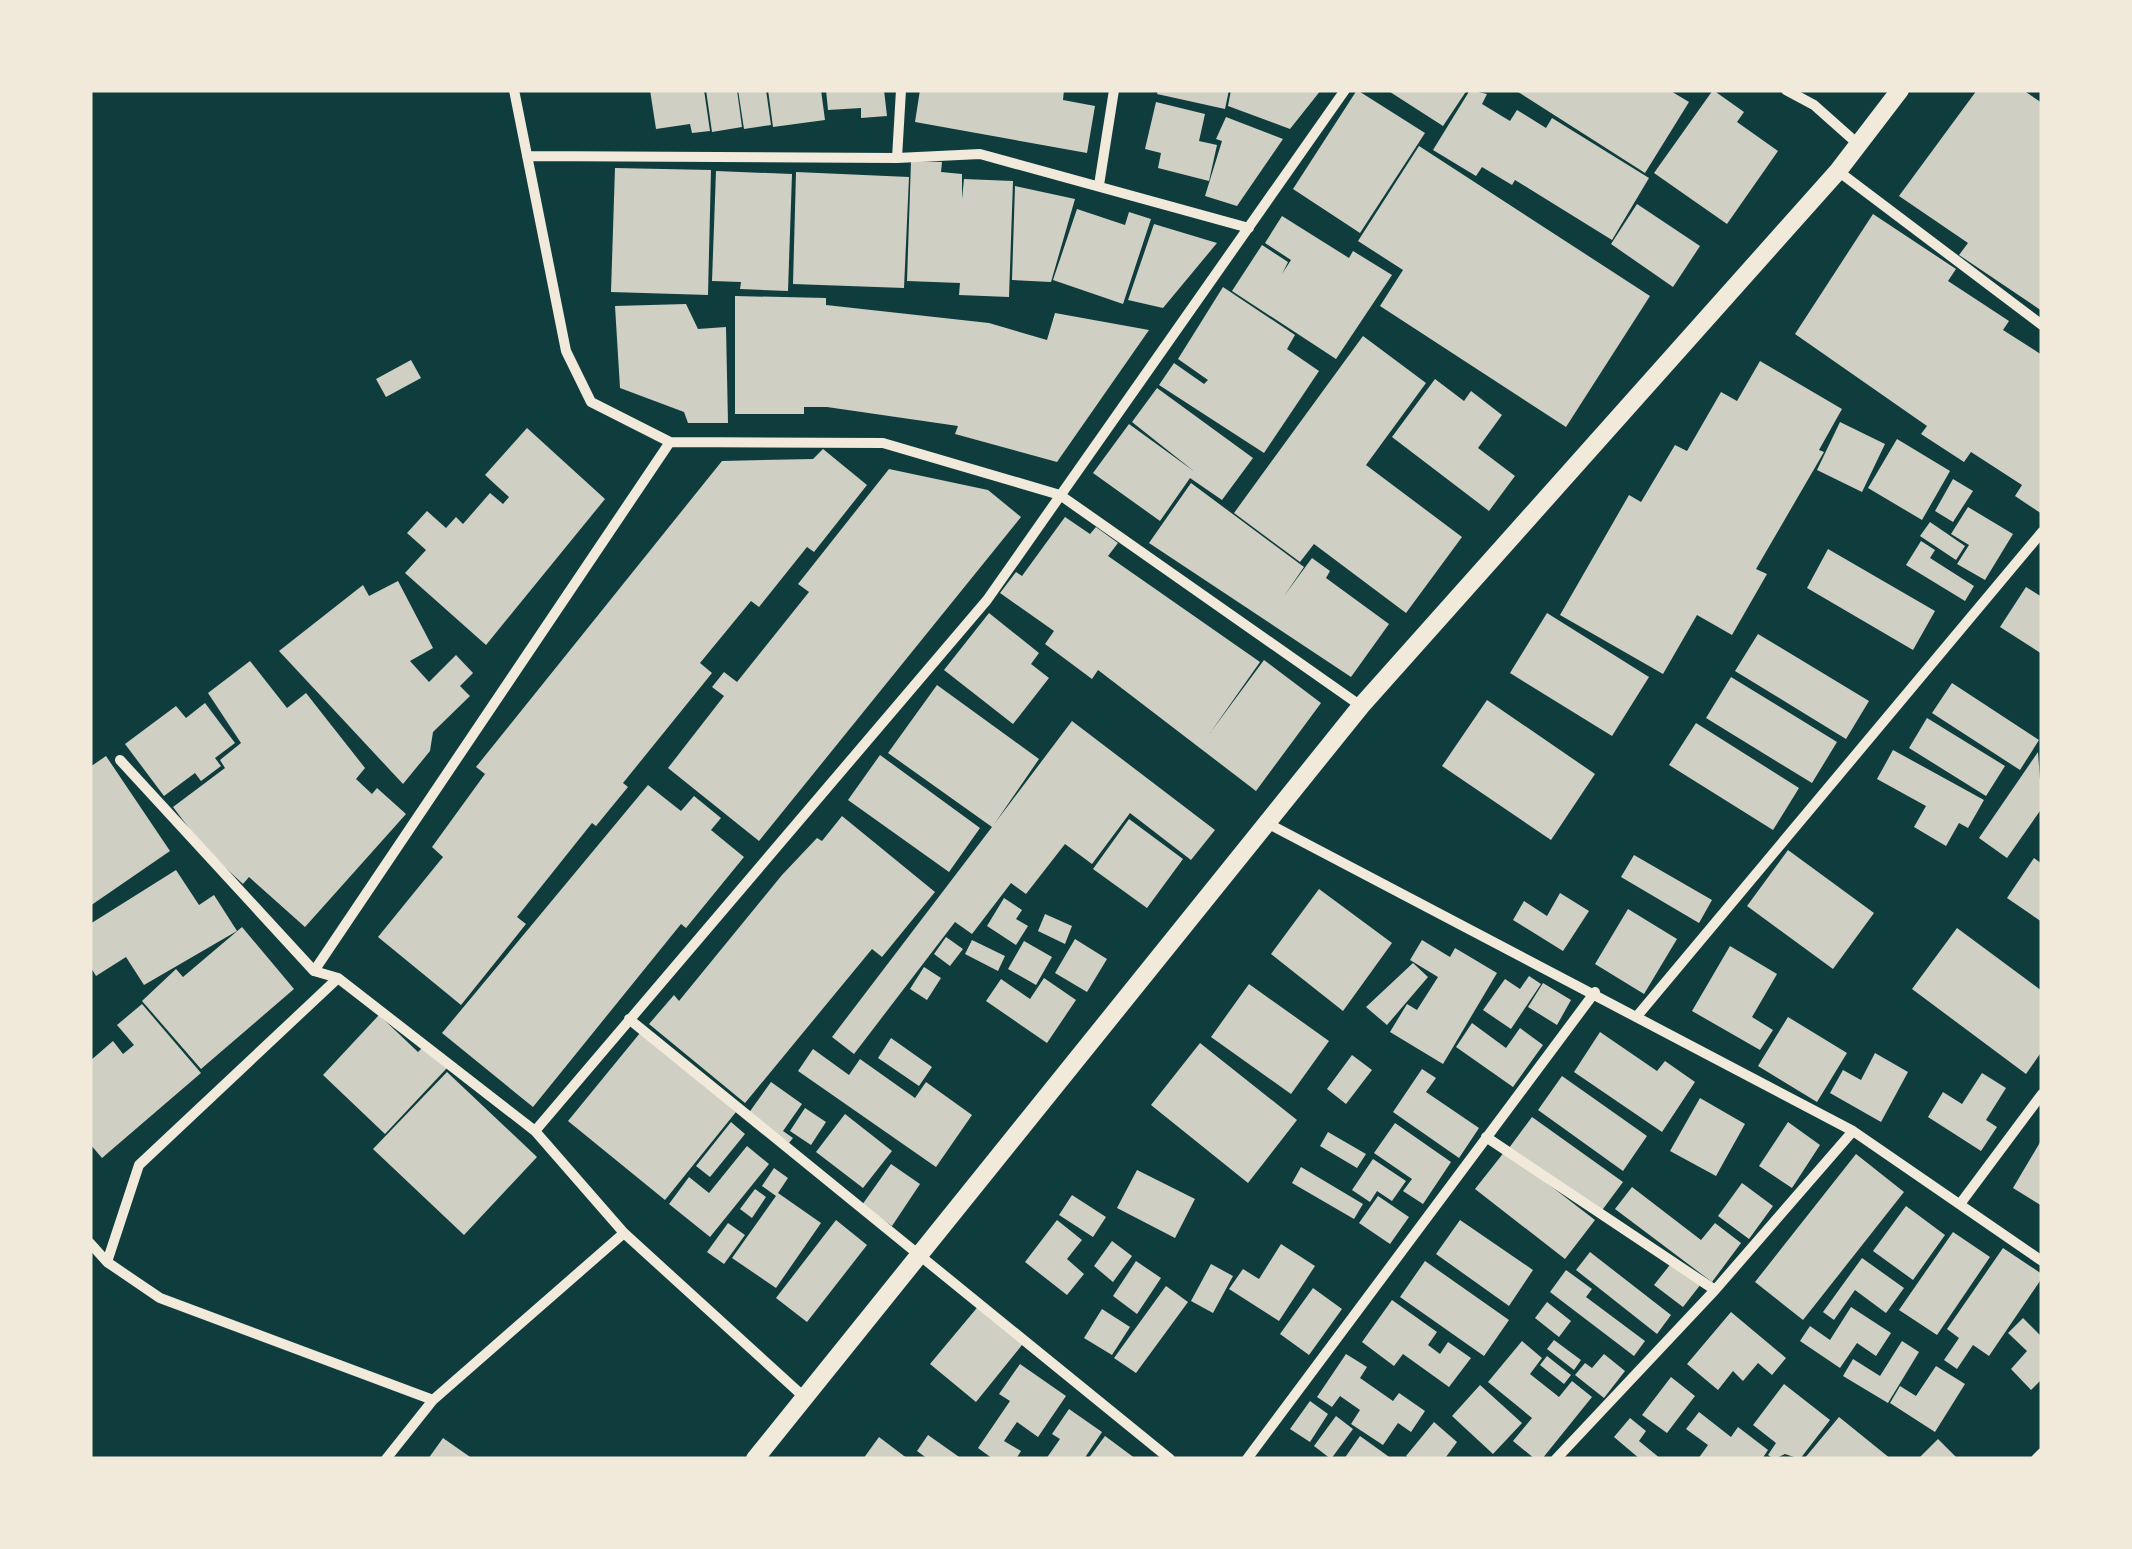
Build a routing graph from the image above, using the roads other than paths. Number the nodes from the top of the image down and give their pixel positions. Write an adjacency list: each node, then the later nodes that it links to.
1 (514, 90): 8 (street)
2 (901, 90): 9 (street)
3 (1114, 90): 11 (street)
4 (1344, 90): 12 (street)
5 (1786, 90): 7 (street)
6 (1900, 90): 7 (street)
7 (1858, 144): 10 (street)
8 (526, 156): 9 (street); 14 (street)
9 (897, 158): 11 (street)
10 (1838, 172): 13 (street); 17 (street)
11 (1099, 185): 12 (street)
12 (1249, 228): 15 (street)
13 (2042, 325)
14 (670, 442): 15 (street); 20 (street)
15 (1060, 495): 17 (street); 24 (street)
16 (2042, 532): 23 (street)
17 (1362, 706): 19 (street)
18 (120, 760): 20 (street)
19 (1266, 822): 22 (street); 32 (street)
20 (314, 971): 21 (street)
21 (338, 978): 26 (street); 34 (street)
22 (1595, 992): 23 (street); 28 (street)
23 (1638, 1015): 27 (street)
24 (629, 1019): 26 (street); 32 (street)
25 (2042, 1094): 29 (street)
26 (535, 1131): 30 (street)
27 (1853, 1131): 29 (street); 35 (street)
28 (1486, 1137): 35 (street); 42 (street)
29 (1960, 1204): 33 (street)
30 (624, 1232): 36 (street); 37 (street)
31 (90, 1244): 34 (street)
32 (920, 1252): 36 (street); 39 (street)
33 (2042, 1260)
34 (107, 1262): 37 (street)
35 (1715, 1290): 43 (street)
36 (804, 1397): 41 (street)
37 (433, 1400): 40 (street)
38 (2042, 1453): 44 (street)
39 (1169, 1458)
40 (386, 1459)
41 (754, 1459)
42 (1247, 1459)
43 (1556, 1459)
44 (2036, 1459)

